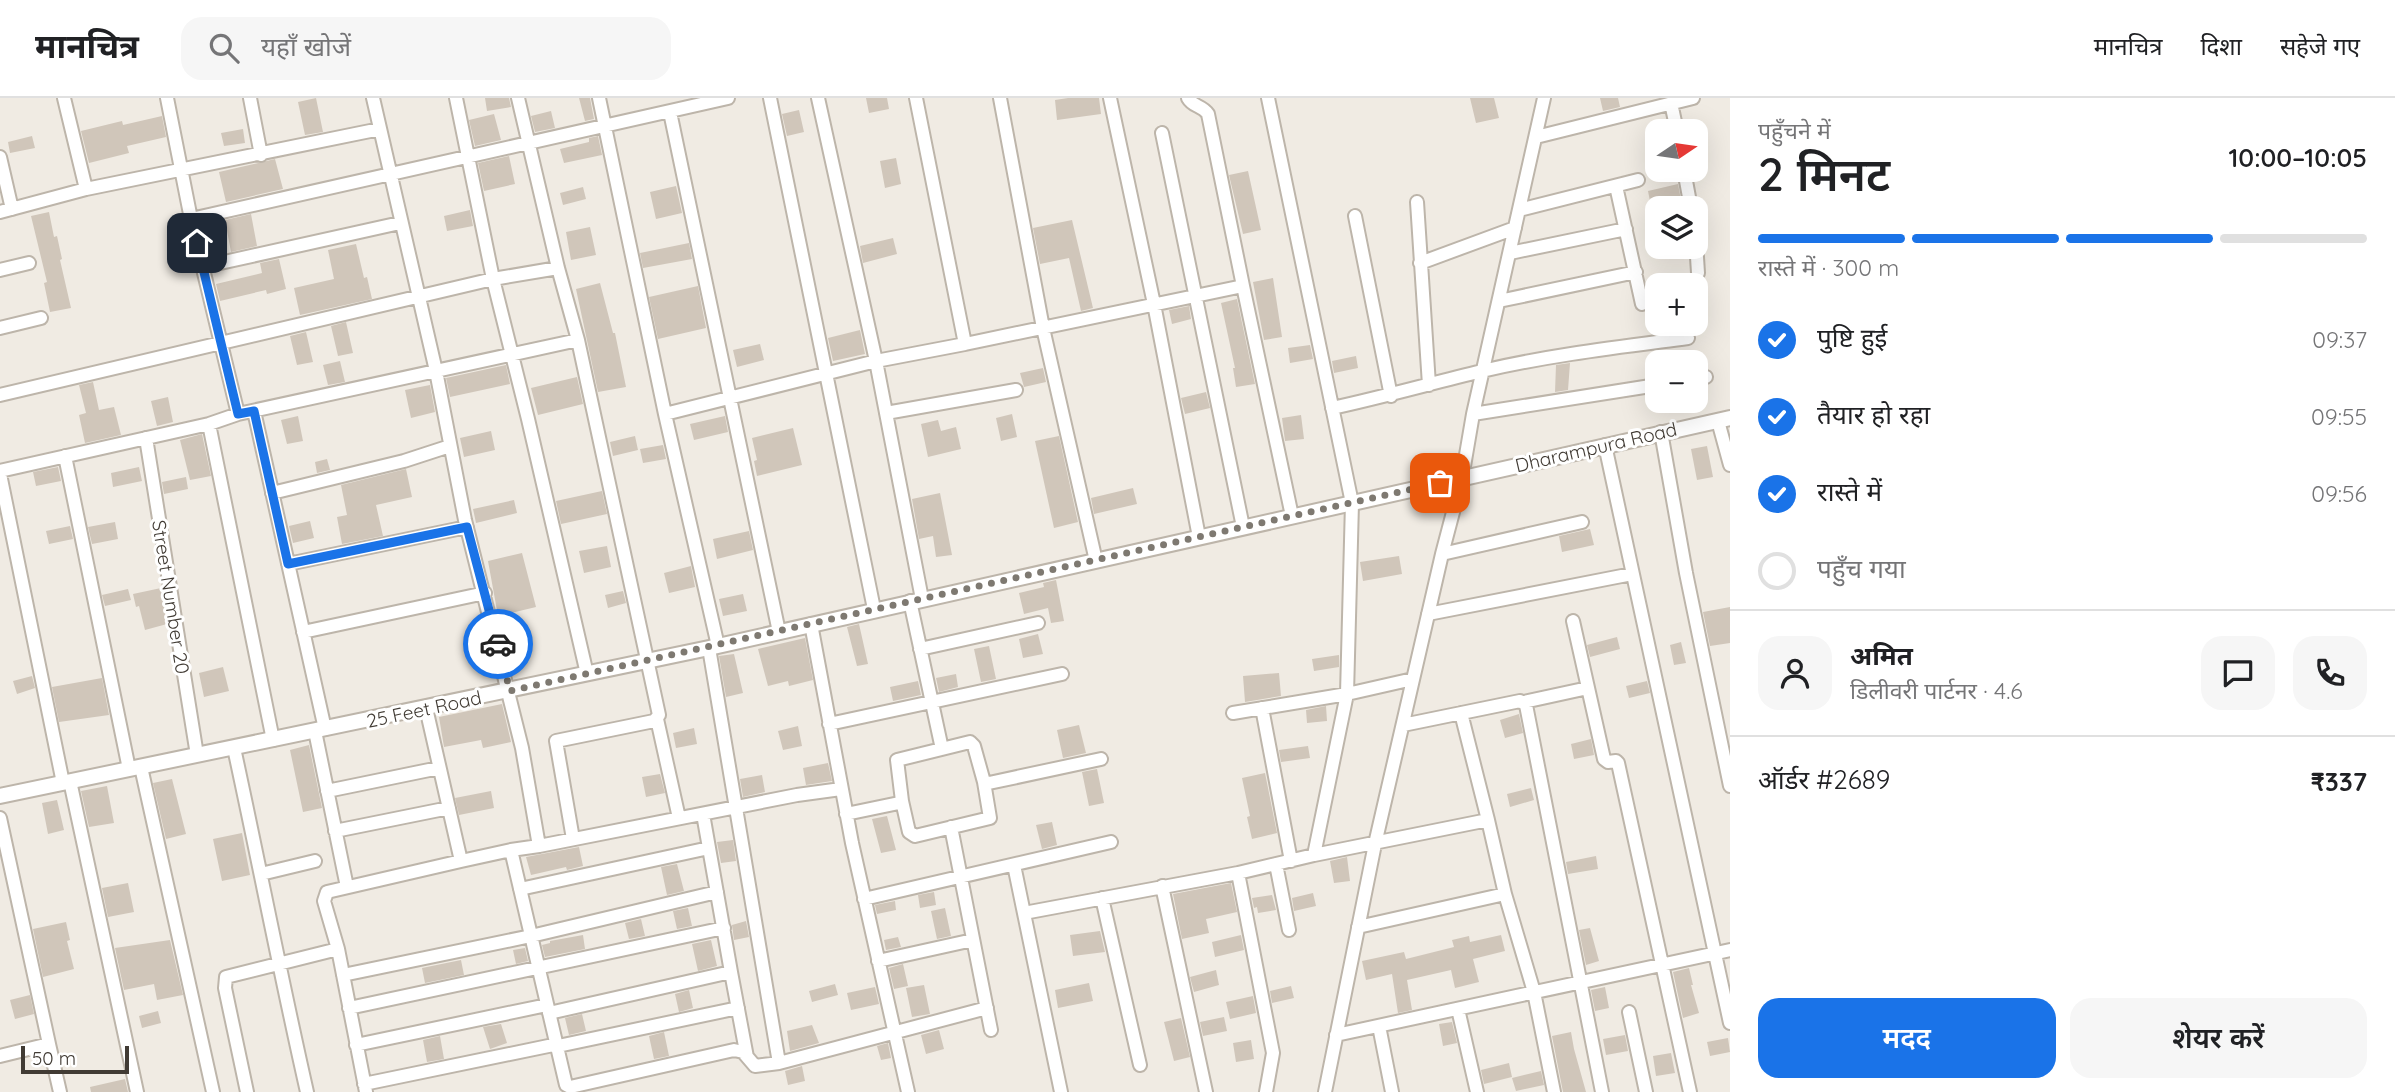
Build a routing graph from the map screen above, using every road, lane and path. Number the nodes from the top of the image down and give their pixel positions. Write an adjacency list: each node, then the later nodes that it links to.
1 (64, 98): 33 (street)
2 (167, 98): 29 (street)
3 (250, 98): 26 (street)
4 (373, 98): 22 (street)
5 (456, 98): 27 (street)
6 (519, 98): 25 (street)
7 (599, 98): 21 (street)
8 (728, 98): 19 (street)
9 (770, 98): 69 (street)
10 (818, 98): 66 (street)
11 (916, 98): 63 (street)
12 (1000, 98): 60 (street)
13 (1110, 98): 56 (street)
14 (1188, 98): 52 (street)
15 (1268, 98): 76 (street)
16 (1544, 98): 24 (street)
17 (1693, 98): 18 (street)
18 (1671, 103): 20 (street); 24 (street)
19 (670, 112): 21 (street); 75 (street)
20 (1674, 119)
21 (606, 126): 25 (street); 80 (street)
22 (380, 129): 26 (street); 30 (street)
23 (1163, 133): 54 (street)
24 (1536, 137): 36 (street)
25 (528, 144): 27 (street); 47 (street)
26 (261, 155): 29 (street)
27 (468, 155): 30 (street); 51 (street)
28 (0, 157): 35 (street)
29 (182, 171): 33 (street); 38 (street)
30 (391, 176): 38 (street); 39 (street)
31 (1638, 180): 32 (street)
32 (1616, 186): 36 (street); 41 (street)
33 (86, 189): 35 (street)
34 (1417, 202): 45 (street)
35 (6, 210)
36 (1519, 210): 40 (street)
37 (1354, 216): 74 (street)
38 (191, 219): 46 (street)
39 (400, 223): 46 (street); 53 (street)
40 (1515, 228): 42 (street); 45 (street)
41 (1626, 229): 42 (street); 49 (street)
42 (1510, 253): 55 (street)
43 (1697, 259): 50 (street)
44 (29, 263): 48 (street)
45 (1420, 263): 70 (street)
46 (202, 267): 64 (street)
47 (558, 268): 51 (street); 62 (street)
48 (0, 270)
49 (1636, 272): 55 (street); 57 (street)
50 (1698, 273)
51 (493, 279): 53 (street); 65 (street)
52 (1243, 286): 54 (street); 94 (street)
53 (418, 296): 64 (street); 68 (street)
54 (1196, 296): 56 (street); 97 (street)
55 (1499, 301): 67 (street)
56 (1154, 304): 60 (street); 98 (street)
57 (1642, 304)
58 (41, 318): 59 (street)
59 (0, 328)
60 (1043, 328): 63 (street); 100 (street)
61 (1688, 338): 67 (street)
62 (578, 340): 65 (street); 114 (street)
63 (965, 344): 66 (street)
64 (220, 345): 73 (street); 79 (street)
65 (512, 353): 68 (street); 115 (street)
66 (876, 361): 69 (street); 78 (street)
67 (1483, 371): 70 (street); 81 (street)
68 (436, 372): 77 (street); 87 (street)
69 (826, 375): 75 (street); 105 (street)
70 (1429, 385): 74 (street)
71 (1645, 386): 81 (street)
72 (1016, 390): 78 (street)
73 (0, 395)
74 (1391, 396): 76 (street)
75 (732, 399): 80 (street); 111 (street)
76 (1332, 408): 93 (street)
77 (254, 411): 79 (street); 92 (street)
78 (886, 413): 104 (street)
79 (238, 414): 83 (street)
80 (666, 414): 112 (street)
81 (1474, 414): 91 (street)
82 (1724, 419): 84 (street, Dharampura Road); 89 (street)
83 (209, 424): 85 (street); 131 (street)
84 (1661, 432): 86 (street, Dharampura Road); 140 (street)
85 (146, 438): 88 (street); 134 (street, Street Number 20)
86 (1605, 445): 91 (street, Dharampura Road); 102 (street)
87 (450, 446): 92 (street); 96 (street)
88 (65, 456): 90 (street); 136 (street)
89 (1730, 464)
90 (0, 472): 138 (street)
91 (1462, 478): 93 (street, 25 Feet Road); 99 (street)
92 (272, 493): 101 (street)
93 (1352, 503): 94 (street, 25 Feet Road); 120 (street)
94 (1292, 516): 97 (street, 25 Feet Road)
95 (1582, 522): 99 (street)
96 (467, 527): 101 (street); 103 (street)
97 (1243, 527): 98 (street, 25 Feet Road)
98 (1199, 537): 100 (street, 25 Feet Road)
99 (1442, 554): 106 (street)
100 (1096, 561): 104 (street, 25 Feet Road)
101 (288, 564): 110 (street)
102 (1632, 574): 106 (street); 184 (street)
103 (485, 593): 110 (street); 119 (street)
104 (916, 600): 105 (street, 25 Feet Road); 113 (street)
105 (874, 609): 109 (street, 25 Feet Road)
106 (1428, 614): 117 (street)
107 (1573, 621): 118 (street)
108 (1038, 623): 113 (street)
109 (810, 624): 111 (street, 25 Feet Road); 128 (street)
110 (303, 632): 130 (street)
111 (779, 632): 112 (street, 25 Feet Road)
112 (714, 647): 114 (street, 25 Feet Road); 145 (street)
113 (920, 649): 121 (street)
114 (648, 661): 115 (street, 25 Feet Road); 127 (street)
115 (587, 674): 119 (street, 25 Feet Road)
116 (1062, 674): 121 (street)
117 (1413, 679): 120 (street); 129 (street)
118 (1588, 688): 122 (street); 187 (street)
119 (510, 691): 123 (street, 25 Feet Road); 157 (street)
120 (1347, 694): 124 (street); 160 (street)
121 (932, 702): 128 (street); 133 (street)
122 (1524, 702): 126 (street); 191 (street)
123 (426, 708): 130 (street, 25 Feet Road); 137 (street)
124 (1262, 708): 125 (street); 161 (street)
125 (1233, 713)
126 (1461, 713): 129 (street); 151 (street)
127 (657, 719): 150 (street); 154 (street)
128 (829, 724): 141 (street)
129 (1403, 725): 156 (street)
130 (320, 730): 131 (street, 25 Feet Road); 142 (street)
131 (273, 740): 132 (street, 25 Feet Road)
132 (234, 748): 134 (street, 25 Feet Road); 167 (street)
133 (942, 749): 139 (street); 144 (street)
134 (197, 755): 136 (street, 25 Feet Road)
135 (1101, 759): 139 (street)
136 (135, 768): 138 (street, 25 Feet Road); 214 (street)
137 (439, 768): 142 (street); 146 (street)
138 (66, 782): 143 (street, 25 Feet Road); 213 (street)
139 (984, 782): 152 (street)
140 (1730, 786)
141 (841, 789): 145 (street); 148 (street)
142 (327, 791): 153 (street)
143 (0, 796)
144 (902, 801): 148 (street); 152 (street)
145 (734, 807): 147 (street); 209 (street)
146 (449, 808): 153 (street); 163 (street)
147 (703, 814): 150 (street); 158 (street)
148 (846, 814): 175 (street)
149 (0, 818): 204 (street)
150 (679, 818): 154 (street)
151 (1488, 820): 156 (street); 173 (street)
152 (951, 827): 168 (street)
153 (335, 831): 170 (street)
154 (573, 839): 157 (street)
155 (1111, 842): 165 (street)
156 (1375, 844): 160 (street); 177 (street)
157 (539, 846): 159 (street)
158 (709, 848): 171 (street); 172 (street)
159 (511, 850): 163 (street); 171 (street)
160 (1314, 855): 161 (street)
161 (1291, 860): 164 (street)
162 (315, 861): 167 (street)
163 (461, 861): 170 (street)
164 (1276, 864): 166 (street); 179 (street)
165 (1014, 865): 168 (street); 176 (street)
166 (1238, 873): 169 (street); 220 (street)
167 (261, 874): 186 (street)
168 (960, 877): 175 (street); 181 (street)
169 (1162, 886): 174 (street); 219 (street)
170 (346, 887): 182 (street)
171 (520, 889): 180 (street)
172 (717, 892): 178 (street); 180 (street)
173 (1505, 894): 177 (street); 192 (street)
174 (1102, 898): 176 (street); 210 (street)
175 (864, 899): 185 (street)
176 (1024, 913): 218 (street)
177 (1358, 927): 203 (street)
178 (724, 928): 188 (street); 189 (street)
179 (1289, 930)
180 (531, 936): 188 (street); 190 (street)
181 (973, 940): 185 (street); 196 (street)
182 (338, 949): 186 (street); 190 (street)
183 (1730, 950): 184 (street)
184 (1715, 953): 187 (street); 199 (street)
185 (878, 961): 202 (street)
186 (277, 963): 215 (street); 216 (street)
187 (1662, 965): 191 (street); 227 (street)
188 (538, 968): 193 (street); 195 (street)
189 (731, 972): 194 (street); 195 (street)
190 (343, 975): 193 (street)
191 (1580, 982): 192 (street); 225 (street)
192 (1534, 992): 197 (street); 224 (street)
193 (349, 1008): 205 (street)
194 (738, 1008): 206 (street); 208 (street)
195 (548, 1009): 205 (street); 206 (street)
196 (987, 1009): 201 (street); 202 (street)
197 (1458, 1009): 200 (street); 223 (street)
198 (1629, 1012): 226 (street)
199 (1730, 1023)
200 (1379, 1026): 203 (street); 222 (street)
201 (991, 1030)
202 (894, 1031): 209 (street); 217 (street)
203 (1336, 1035): 221 (street)
204 (49, 1044): 207 (street); 212 (street)
205 (356, 1045): 211 (street)
206 (558, 1045): 208 (street); 211 (street)
207 (0, 1056)
208 (747, 1058): 209 (street)
209 (779, 1063)
210 (1140, 1065)
211 (365, 1088)
212 (60, 1092)
213 (137, 1092)
214 (213, 1092)
215 (247, 1092)
216 (307, 1092)
217 (908, 1092)
218 (1061, 1092)
219 (1206, 1092)
220 (1266, 1092)
221 (1325, 1092)
222 (1392, 1092)
223 (1477, 1092)
224 (1554, 1092)
225 (1602, 1092)
226 (1646, 1092)
227 (1690, 1092)

